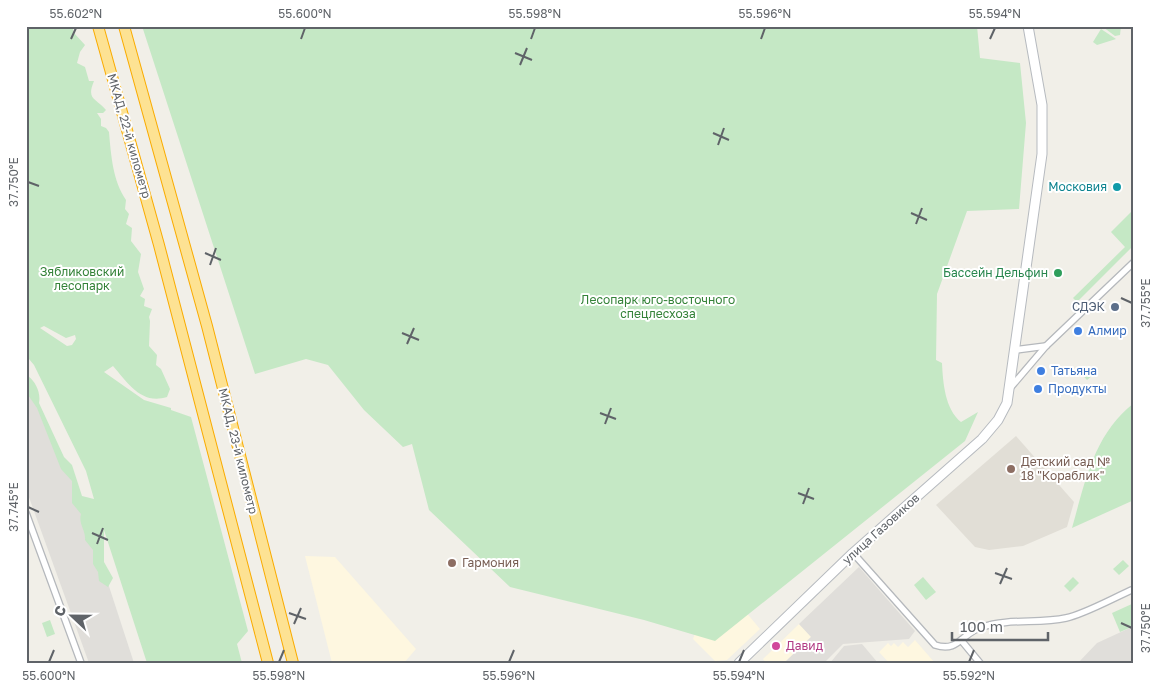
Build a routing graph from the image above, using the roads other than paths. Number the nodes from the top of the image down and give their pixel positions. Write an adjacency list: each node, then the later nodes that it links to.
1 (98, 26): 5 (highway, МКАД, 22-й километр)
2 (124, 26): 4 (highway, МКАД, 22-й километр)
3 (1028, 26): 8 (street, улица Газовиков)
4 (184, 239): 16 (highway, МКАД, 23-й километр)
5 (160, 245): 15 (highway, МКАД, 23-й километр)
6 (1134, 262): 7 (street)
7 (1046, 346): 8 (street); 9 (street)
8 (1015, 350): 9 (street, улица Газовиков)
9 (1011, 387): 11 (street, улица Газовиков)
10 (26, 513): 14 (street)
11 (854, 553): 13 (street); 17 (street, улица Газовиков)
12 (1134, 589): 13 (street)
13 (961, 640): 18 (street)
14 (81, 663)
15 (268, 663)
16 (293, 663)
17 (739, 663)
18 (980, 663)

